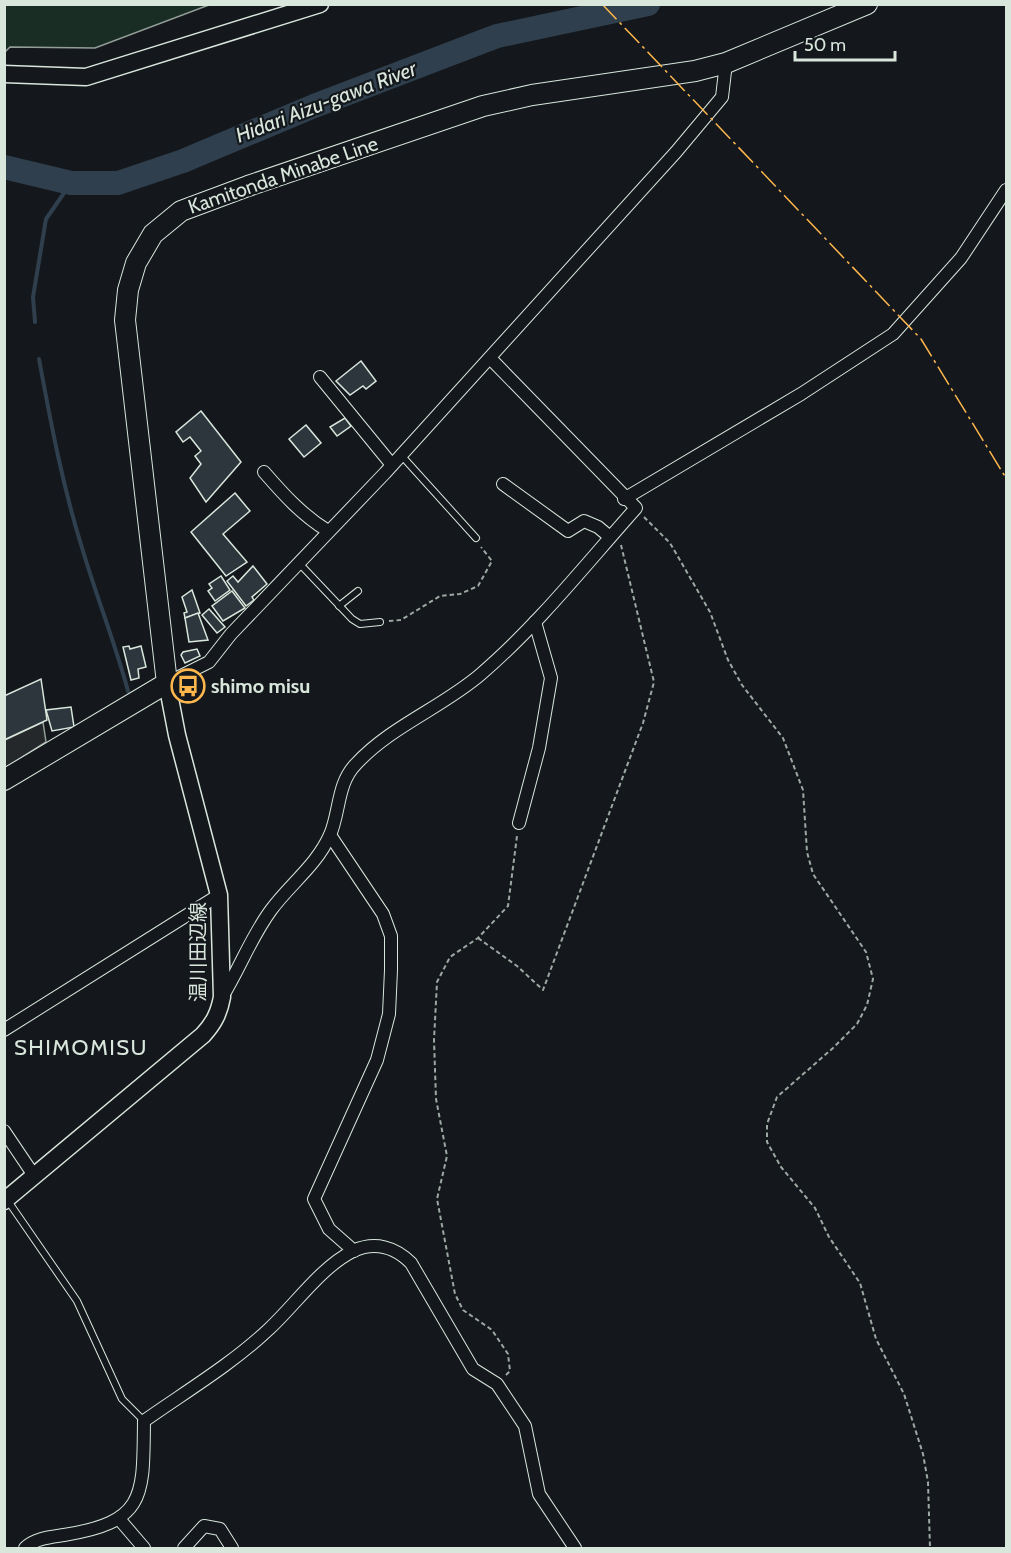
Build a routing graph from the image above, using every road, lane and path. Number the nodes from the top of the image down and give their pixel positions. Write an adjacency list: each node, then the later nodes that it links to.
1 (320, 4): 4 (main road)
2 (867, 4): 3 (main road, Kamitonda Minabe Line)
3 (726, 63): 6 (street); 22 (main road, Kamitonda Minabe Line)
4 (4, 74)
5 (1006, 190): 12 (street)
6 (490, 358): 8 (street); 12 (street)
7 (320, 377): 9 (street)
8 (401, 455): 9 (street); 16 (lane)
9 (392, 465): 14 (street)
10 (264, 472): 14 (street)
11 (503, 484): 15 (street)
12 (624, 499): 13 (street)
13 (636, 508): 15 (street); 42 (path)
14 (327, 531): 17 (street)
15 (614, 533): 21 (street); 27 (path)
16 (476, 538): 20 (path)
17 (298, 561): 19 (lane); 22 (street)
18 (358, 591): 19 (lane)
19 (339, 606): 20 (lane)
20 (380, 622)
21 (535, 622): 24 (street); 25 (street)
22 (167, 683): 23 (main road); 26 (main road, 温川田辺線)
23 (4, 780)
24 (519, 823): 27 (path)
25 (330, 835): 28 (street); 33 (street)
26 (219, 895): 28 (main road, 温川田辺線); 29 (street)
27 (478, 938): 34 (path)
28 (222, 997): 31 (main road, 温川田辺線)
29 (4, 1030)
30 (4, 1131): 31 (street)
31 (35, 1177): 32 (main road, 温川田辺線)
32 (6, 1200): 35 (lane)
33 (354, 1251): 34 (street); 35 (street)
34 (497, 1384): 41 (street)
35 (144, 1421): 36 (street)
36 (120, 1520): 37 (street); 38 (street)
37 (25, 1548)
38 (144, 1548)
39 (184, 1548): 40 (street)
40 (232, 1548)
41 (575, 1548)
42 (930, 1548)

